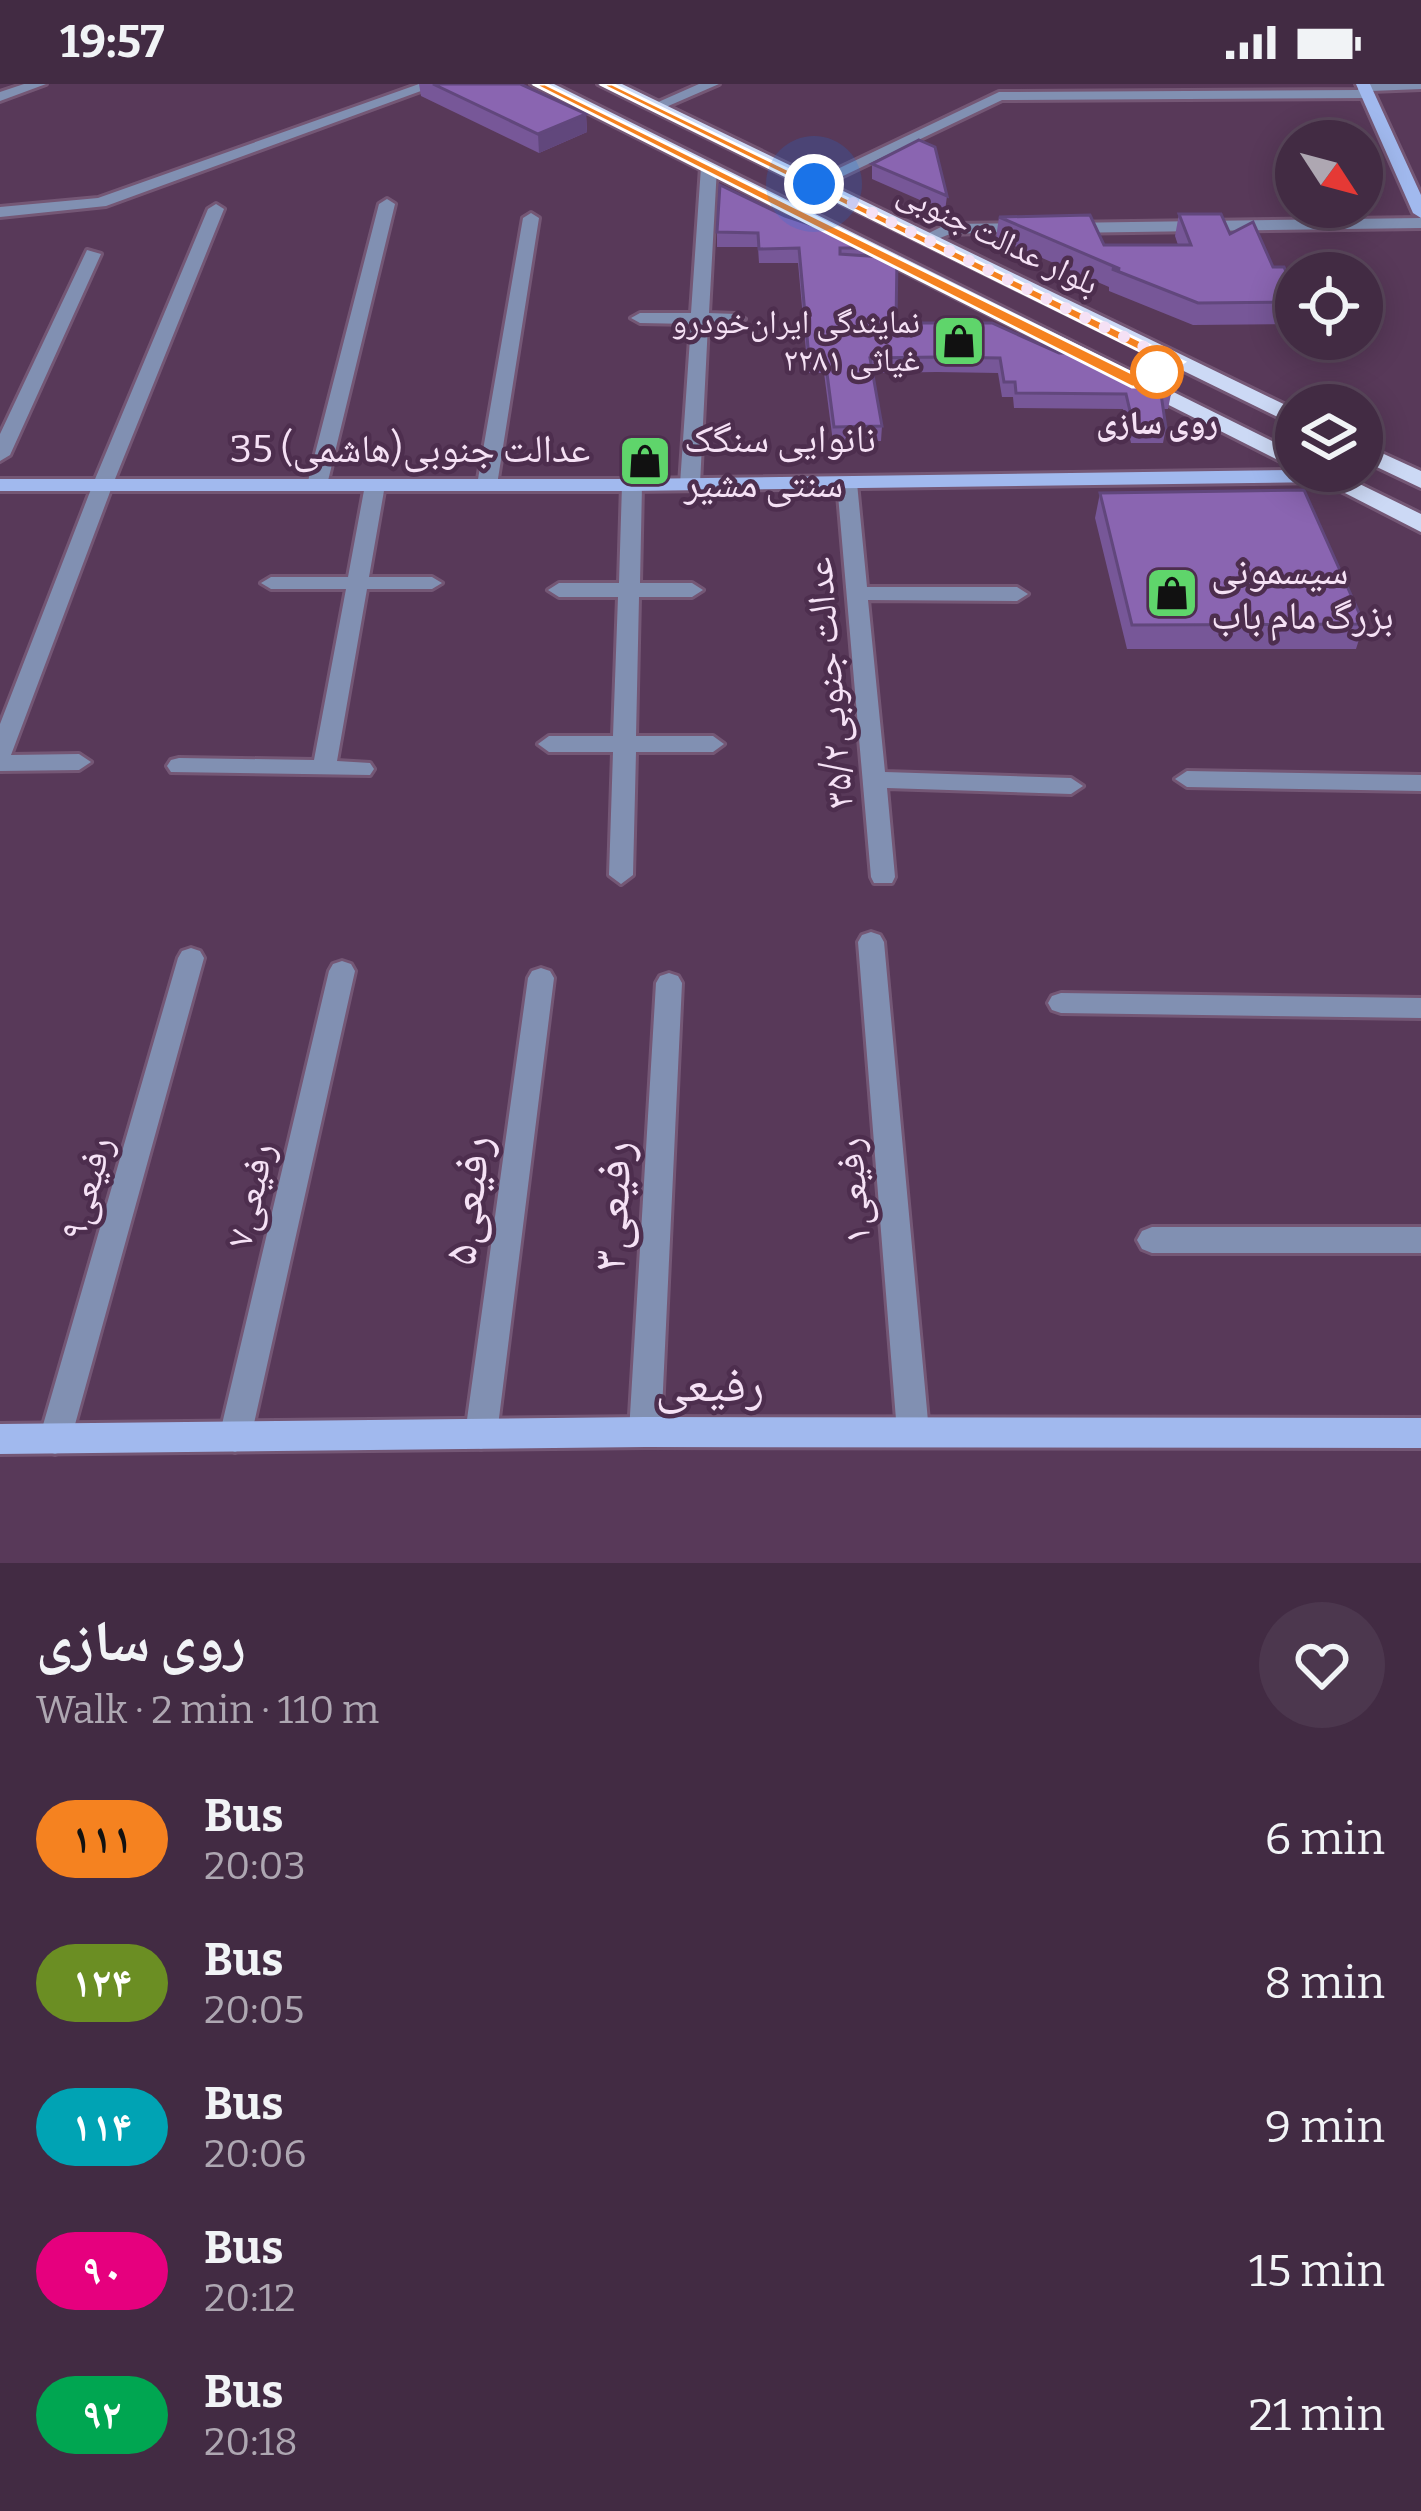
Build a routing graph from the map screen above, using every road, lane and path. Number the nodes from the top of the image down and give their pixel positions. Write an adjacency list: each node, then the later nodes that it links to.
1 (39, 84): 8 (street)
2 (433, 84): 15 (street)
3 (540, 84): 10 (main road, بلوار عدالت جنوبی)
4 (607, 84): 9 (main road, بلوار عدالت جنوبی)
5 (712, 84): 9 (street)
6 (1421, 85): 7 (street)
7 (1364, 88): 11 (street); 13 (street)
8 (0, 97)
9 (654, 107): 11 (main road, بلوار عدالت جنوبی)
10 (709, 167): 21 (street); 24 (main road, بلوار عدالت جنوبی)
11 (814, 184): 18 (main road, بلوار عدالت جنوبی)
12 (387, 204): 37 (street)
13 (1418, 204)
14 (216, 209): 34 (street)
15 (0, 212)
16 (531, 218): 39 (street)
17 (1421, 223): 18 (street)
18 (925, 239): 23 (main road, بلوار عدالت جنوبی)
19 (93, 254): 27 (street)
20 (640, 318): 21 (street)
21 (696, 319): 22 (street); 35 (street)
22 (736, 319)
23 (1175, 362): 24 (main road); 25 (main road, بلوار عدالت جنوبی)
24 (1139, 383): 26 (main road, بلوار عدالت جنوبی)
25 (1275, 409)
26 (1275, 451)
27 (0, 455)
28 (1383, 458): 30 (street)
29 (1383, 462): 32 (main road)
30 (1421, 470)
31 (1275, 475): 33 (street, 35 عدالت جنوبی(هاشمی))
32 (1421, 481)
33 (848, 483): 35 (street, 35 عدالت جنوبی(هاشمی)); 49 (street, عدالت جنوبی۳۵/۲)
34 (103, 484): 36 (street, 35 عدالت جنوبی(هاشمی)); 37 (street, 35 عدالت جنوبی(هاشمی)); 54 (street)
35 (690, 484): 40 (street, 35 عدالت جنوبی(هاشمی))
36 (0, 485)
37 (317, 485): 38 (street, 35 عدالت جنوبی(هاشمی))
38 (375, 485): 39 (street, 35 عدالت جنوبی(هاشمی)); 45 (street)
39 (487, 485): 40 (street, 35 عدالت جنوبی(هاشمی))
40 (632, 485): 47 (street)
41 (1356, 492): 42 (main road)
42 (1421, 524)
43 (271, 583): 45 (street)
44 (432, 583): 45 (street)
45 (360, 584): 57 (street)
46 (560, 590): 47 (street)
47 (629, 590): 48 (street); 52 (street)
48 (692, 590)
49 (858, 593): 50 (street); 60 (street, عدالت جنوبی۳۵/۲)
50 (1017, 594)
51 (550, 744): 52 (street)
52 (625, 744): 53 (street); 63 (street)
53 (713, 744)
54 (0, 759): 55 (street)
55 (79, 762)
56 (179, 766): 57 (street)
57 (324, 768): 58 (street)
58 (362, 769)
59 (1186, 778): 61 (street)
60 (874, 780): 62 (street); 64 (street, عدالت جنوبی۳۵/۲)
61 (1421, 784)
62 (1071, 786)
63 (622, 875)
64 (883, 877)
65 (871, 942): 75 (street, رفیعی۱)
66 (191, 958): 79 (street, رفیعی۹)
67 (342, 971): 78 (street, رفیعی۷)
68 (541, 978): 77 (street, رفیعی۵)
69 (669, 983): 74 (street, رفیعی۳)
70 (1061, 1003): 71 (street)
71 (1421, 1007)
72 (1152, 1240): 73 (street)
73 (1421, 1240)
74 (645, 1432): 75 (street, رفیعی); 77 (street, رفیعی)
75 (913, 1432): 76 (street, رفیعی)
76 (1421, 1433)
77 (481, 1434): 78 (street, رفیعی)
78 (235, 1437): 79 (street, رفیعی)
79 (55, 1438): 80 (street, رفیعی)
80 (0, 1439)

